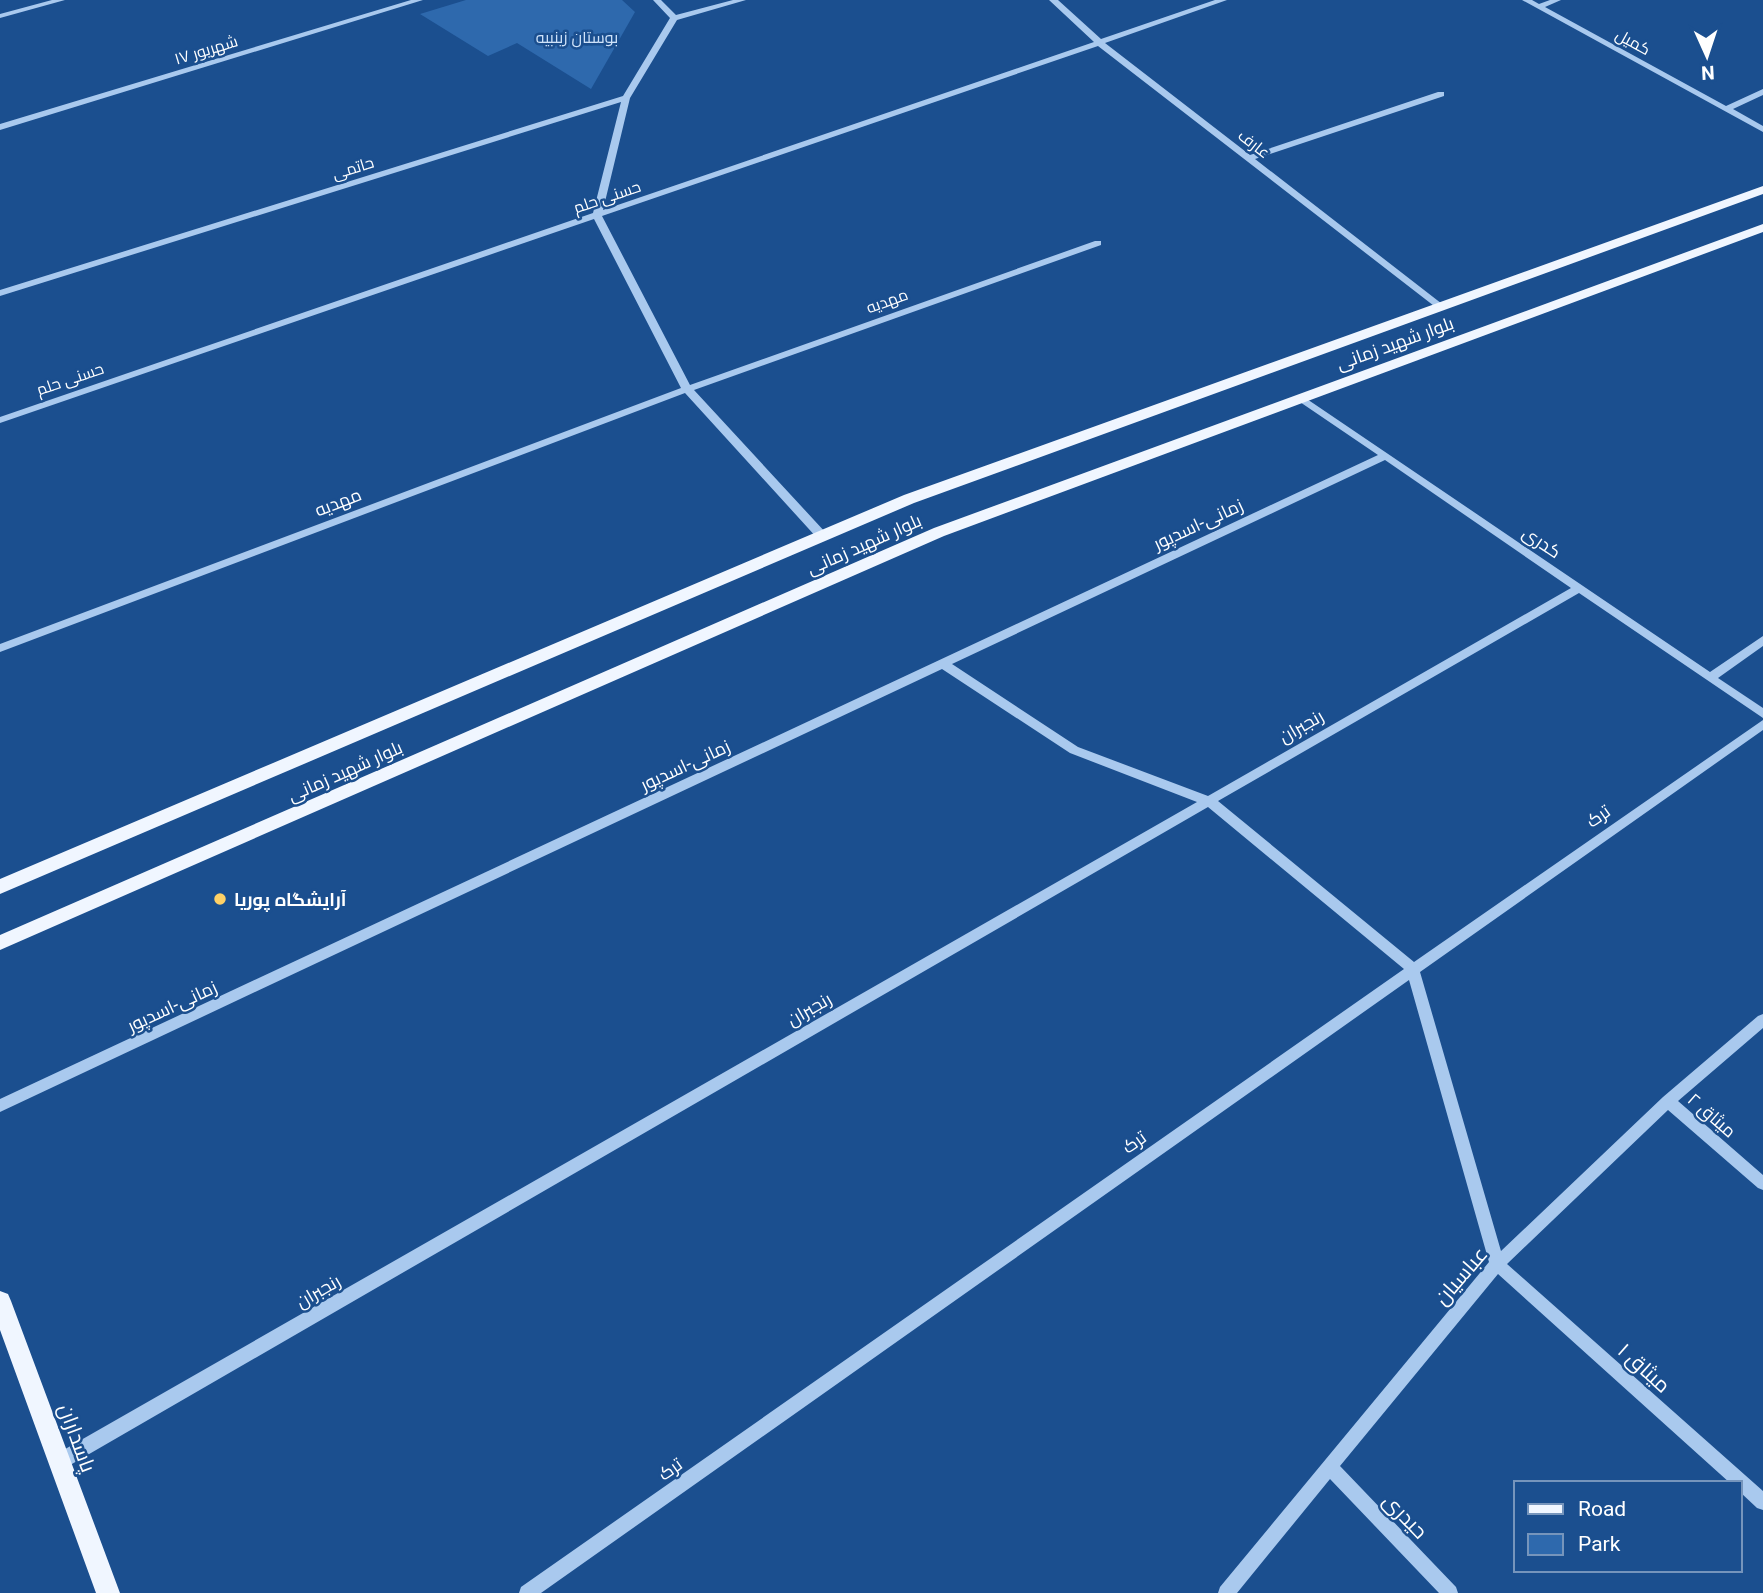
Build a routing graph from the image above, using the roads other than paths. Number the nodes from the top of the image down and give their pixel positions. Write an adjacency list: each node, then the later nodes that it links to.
1 (61, 0): 10 (street)
2 (419, 0): 17 (street, ۱۷ شهریور)
3 (657, 0): 11 (street)
4 (742, 0): 11 (street)
5 (1053, 0): 12 (street, عارف)
6 (1223, 0): 12 (street, حسنی حلم)
7 (1526, 0): 9 (street, کمیل)
8 (1557, 0): 9 (street)
9 (1539, 7): 16 (street, کمیل)
10 (0, 16)
11 (674, 18): 15 (street)
12 (1099, 42): 19 (street, عارف); 21 (street, حسنی حلم)
13 (1763, 92): 16 (street)
14 (1441, 94): 19 (street)
15 (626, 98): 21 (street); 24 (street, حاتمی)
16 (1726, 109): 18 (street, کمیل)
17 (0, 127)
18 (1763, 129)
19 (1249, 158): 25 (street, عارف)
20 (1763, 190): 25 (main road, بلوار شهید زمانی)
21 (597, 217): 26 (street); 28 (street, حسنی حلم)
22 (1763, 228): 27 (main road, بلوار شهید زمانی)
23 (1098, 243): 26 (street, مهدیه)
24 (0, 293)
25 (1441, 307): 30 (main road, بلوار شهید زمانی)
26 (687, 389): 30 (street); 33 (street, مهدیه)
27 (1301, 398): 29 (street, کدری); 40 (main road, بلوار شهید زمانی)
28 (0, 420)
29 (1385, 456): 31 (street, کدری); 34 (street, زمانی-اسدپور)
30 (822, 536): 39 (main road, بلوار شهید زمانی)
31 (1579, 588): 35 (street, کدری); 38 (street, رنجبران)
32 (1763, 640): 35 (street)
33 (0, 648)
34 (942, 663): 38 (street); 44 (street, زمانی-اسدپور)
35 (1710, 678): 36 (street, کدری)
36 (1763, 714)
37 (1763, 724): 41 (street, ترک)
38 (1209, 801): 41 (street); 48 (street, رنجبران)
39 (0, 887)
40 (0, 943)
41 (1413, 969): 46 (street); 54 (street, ترک)
42 (1763, 1020): 43 (street, عباسیان)
43 (1668, 1101): 45 (street, میثاق ۲); 46 (street, عباسیان)
44 (0, 1106)
45 (1763, 1184)
46 (1497, 1264): 49 (street, عباسیان); 50 (street, میثاق ۱)
47 (0, 1301): 48 (main road, پاسداران)
48 (59, 1462): 53 (main road, پاسداران)
49 (1330, 1467): 55 (street, عباسیان); 56 (street, حیدری)
50 (1740, 1481)
51 (1742, 1483): 52 (street, میثاق ۱)
52 (1763, 1502)
53 (108, 1593)
54 (527, 1593)
55 (1226, 1593)
56 (1450, 1593)

